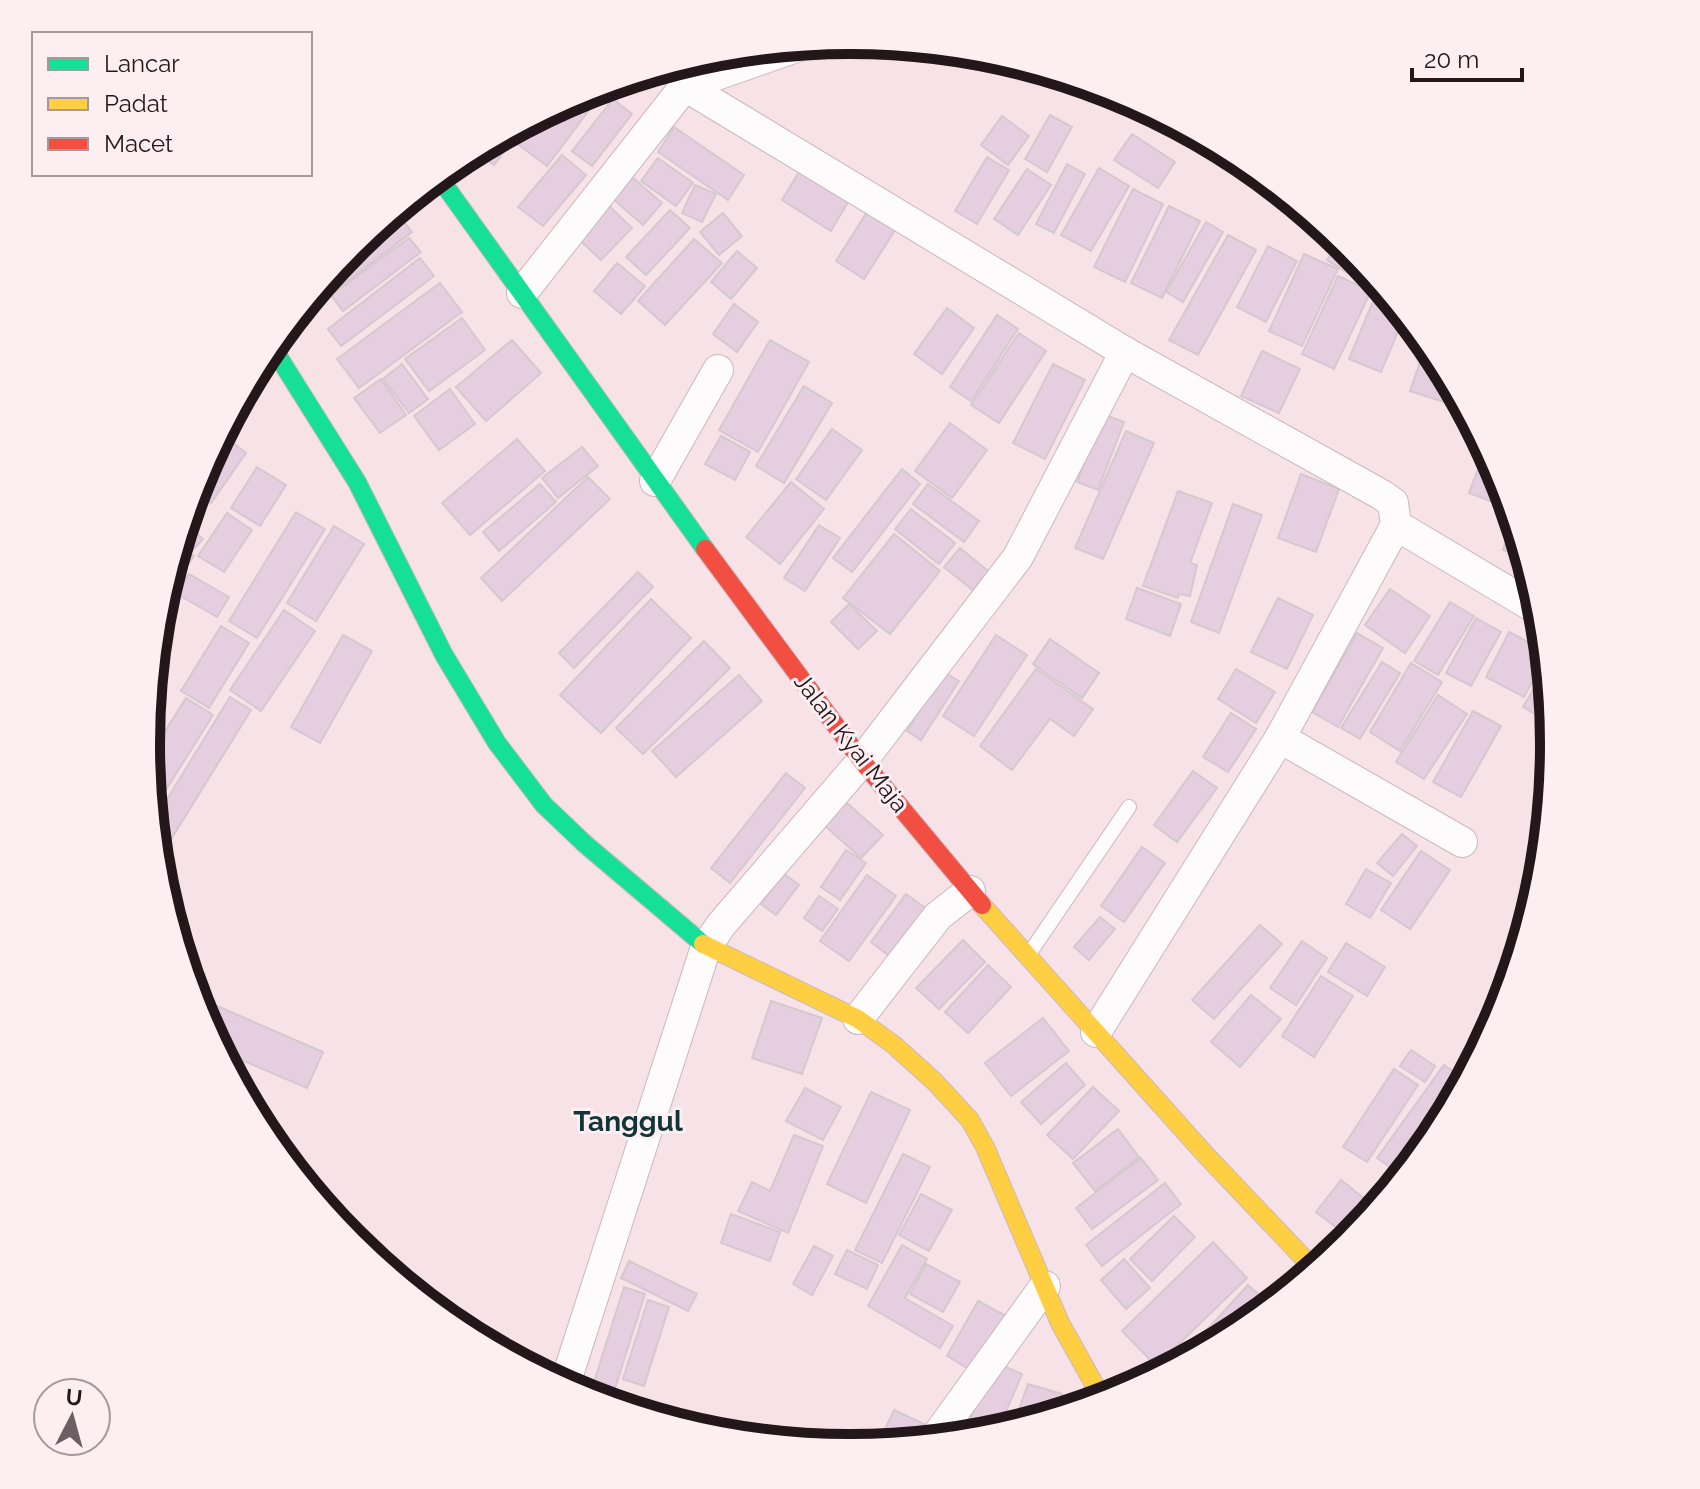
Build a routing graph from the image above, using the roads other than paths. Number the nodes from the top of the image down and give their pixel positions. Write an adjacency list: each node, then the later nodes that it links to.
1 (759, 60): 2 (street)
2 (685, 86): 4 (street); 5 (street)
3 (445, 186): 4 (main road, Jalan Kyai Maja)
4 (522, 293): 8 (main road, Jalan Kyai Maja)
5 (1125, 352): 9 (street); 12 (street)
6 (279, 357): 16 (main road)
7 (718, 370): 8 (street)
8 (655, 481): 12 (main road, Jalan Kyai Maja)
9 (1396, 525): 10 (street); 11 (street)
10 (1525, 602)
11 (1280, 738): 14 (street); 19 (street)
12 (862, 761): 15 (main road, Jalan Kyai Maja); 16 (street)
13 (1129, 807): 17 (lane)
14 (1462, 842)
15 (970, 891): 17 (main road, Jalan Kyai Maja); 18 (street)
16 (714, 936): 18 (main road); 22 (street)
17 (1029, 955): 19 (main road, Jalan Kyai Maja)
18 (870, 1003): 21 (main road)
19 (1096, 1032): 20 (main road, Jalan Kyai Maja)
20 (1307, 1262)
21 (1045, 1286): 23 (main road); 24 (street)
22 (568, 1374)
23 (1097, 1389)
24 (942, 1429)

